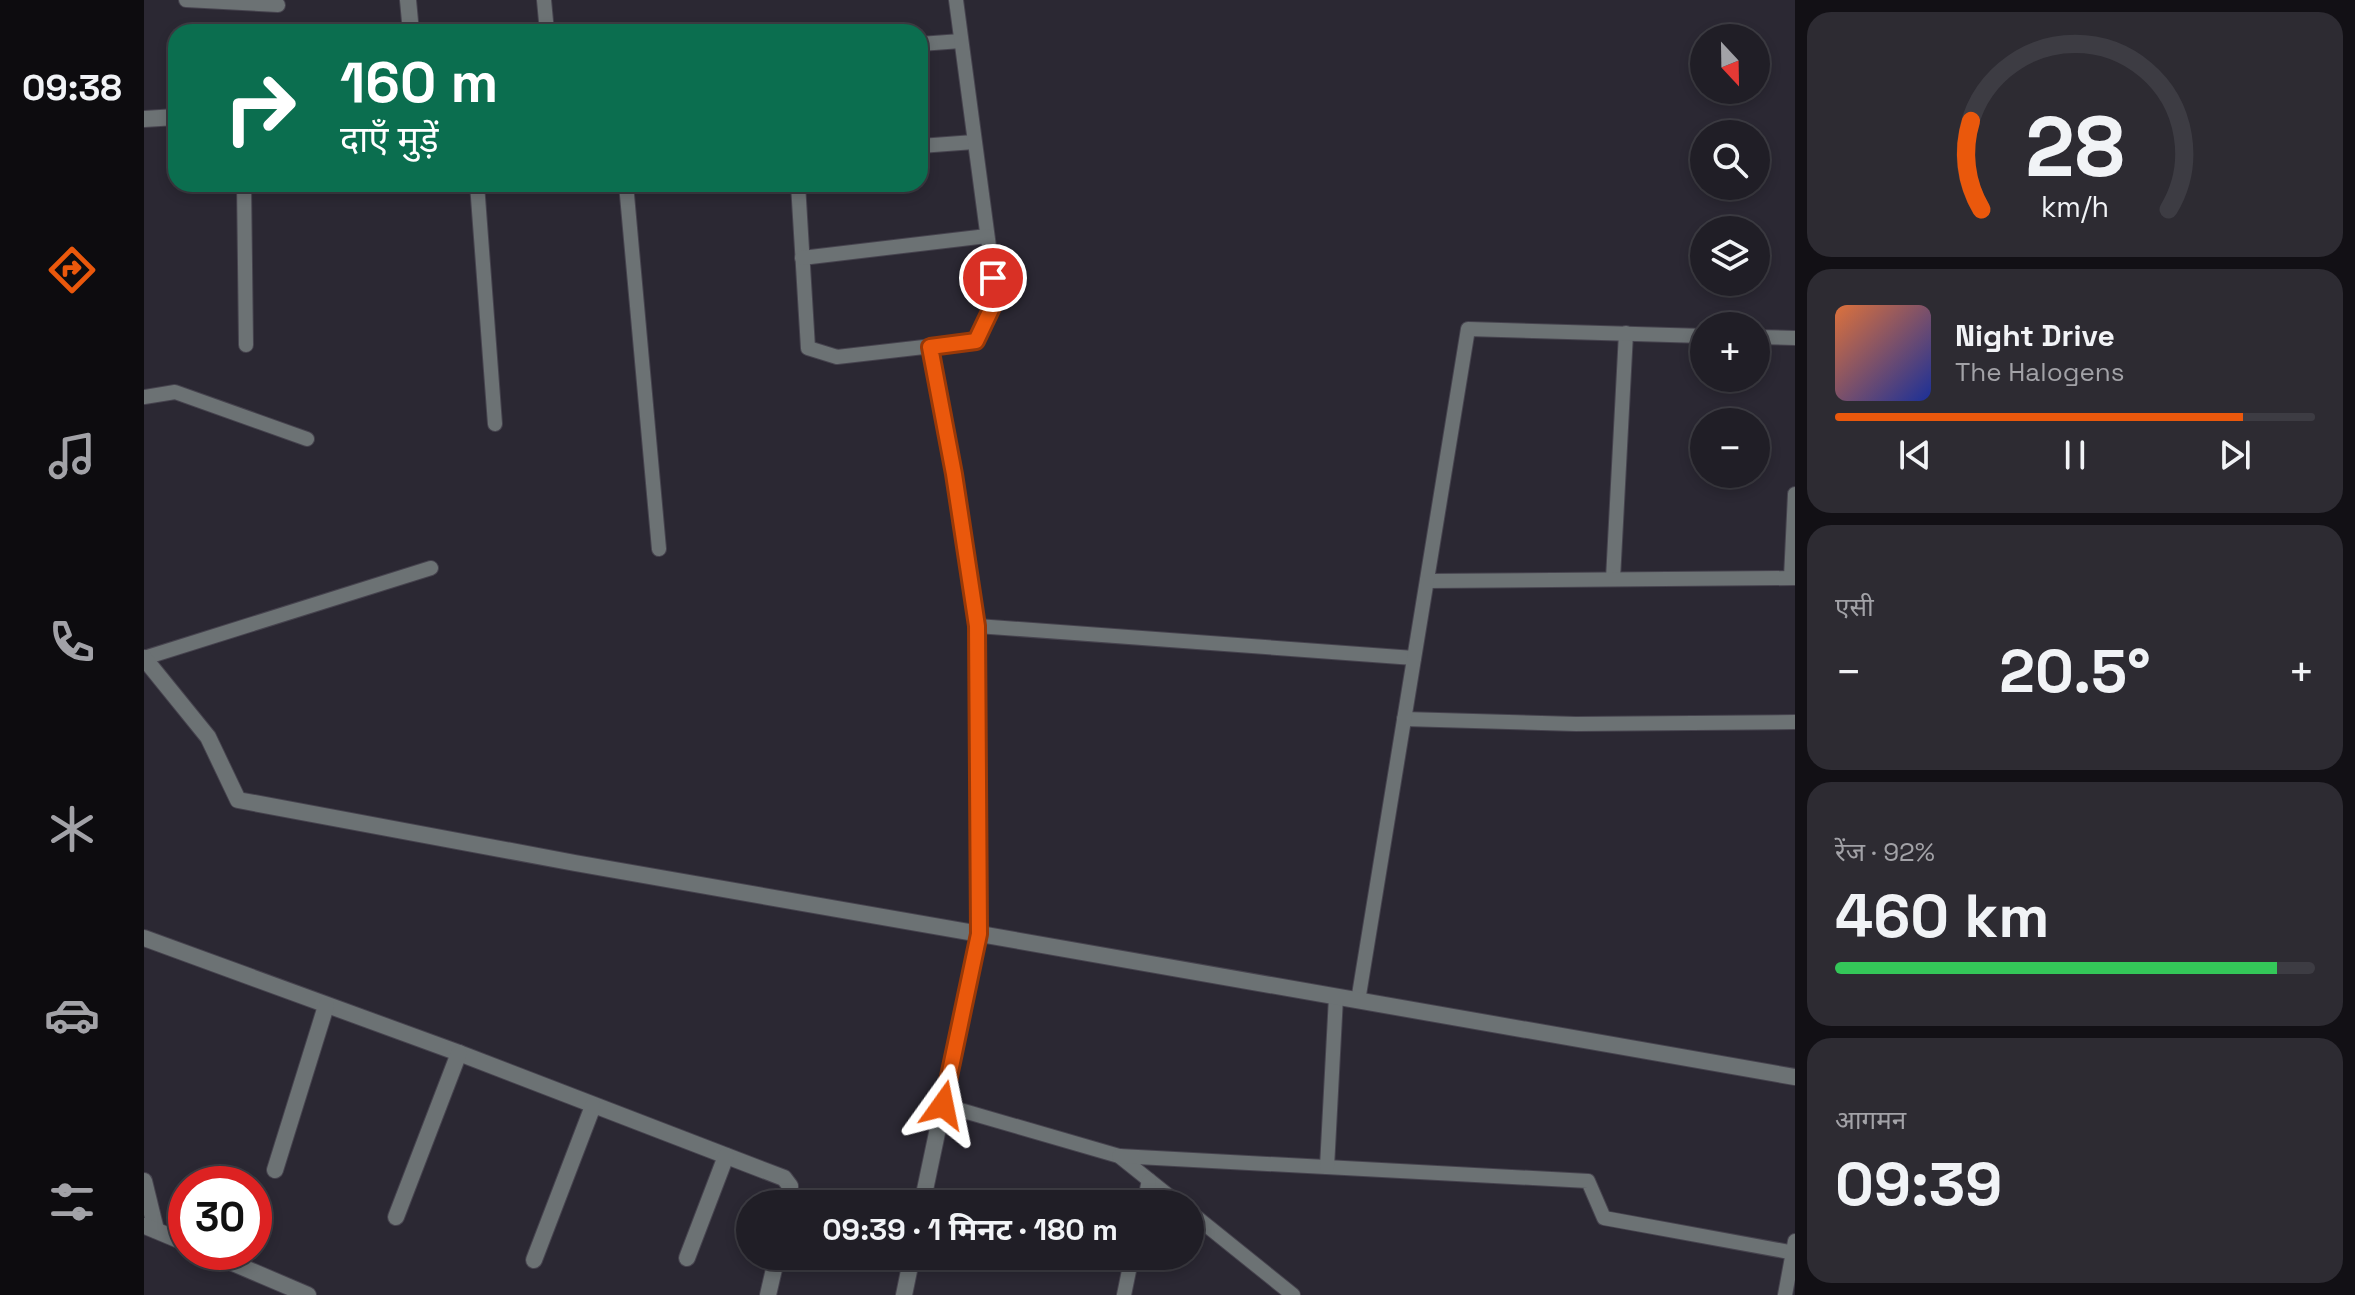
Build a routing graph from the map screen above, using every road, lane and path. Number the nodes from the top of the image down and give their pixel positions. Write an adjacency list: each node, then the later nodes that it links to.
1 (186, 0): 5 (lane)
2 (408, 0): 6 (street)
3 (544, 0): 7 (lane)
4 (956, 0): 8 (lane)
5 (278, 5)
6 (410, 24)
7 (546, 24)
8 (961, 41): 9 (lane); 12 (lane)
9 (928, 43)
10 (168, 118): 11 (street)
11 (144, 119)
12 (974, 142): 13 (lane); 18 (lane)
13 (928, 145)
14 (244, 192): 24 (lane)
15 (478, 192): 27 (lane)
16 (627, 192): 30 (lane)
17 (798, 192): 19 (lane)
18 (987, 236): 19 (lane); 25 (lane)
19 (802, 258): 25 (lane)
20 (1626, 333): 21 (lane); 33 (lane); 34 (lane)
21 (1690, 335)
22 (1770, 337): 23 (lane)
23 (1795, 338)
24 (246, 345)
25 (930, 347): 35 (street)
26 (144, 397): 28 (lane)
27 (495, 424)
28 (307, 439)
29 (1795, 494): 32 (lane)
30 (659, 549)
31 (431, 568): 36 (lane)
32 (1793, 578): 33 (lane)
33 (1613, 579): 34 (lane)
34 (1427, 581): 37 (lane)
35 (977, 626): 37 (lane); 40 (street)
36 (144, 658): 40 (street)
37 (1414, 658): 38 (lane)
38 (1404, 719): 39 (lane); 43 (lane)
39 (1795, 722)
40 (979, 934): 42 (street); 47 (street)
41 (144, 938): 44 (street)
42 (1336, 997): 43 (street); 51 (lane)
43 (1358, 1001): 46 (street)
44 (326, 1006): 45 (street); 52 (street)
45 (459, 1053): 48 (street); 59 (street)
46 (1795, 1077)
47 (943, 1105): 50 (lane); 56 (street)
48 (593, 1106): 49 (street); 64 (street)
49 (726, 1156): 55 (street); 63 (street)
50 (1119, 1156): 51 (lane); 53 (lane)
51 (1327, 1167): 62 (lane)
52 (275, 1170)
53 (1149, 1180): 57 (lane); 58 (lane)
54 (144, 1181): 61 (street)
55 (790, 1190)
56 (925, 1190)
57 (1147, 1190)
58 (1162, 1190)
59 (396, 1217)
60 (1204, 1223): 73 (lane)
61 (150, 1228)
62 (1794, 1249): 74 (lane)
63 (687, 1258)
64 (534, 1260)
65 (249, 1270): 69 (street)
66 (774, 1270): 70 (street)
67 (909, 1270): 71 (street)
68 (1129, 1270): 72 (lane)
69 (308, 1295)
70 (768, 1295)
71 (904, 1295)
72 (1124, 1295)
73 (1293, 1295)
74 (1785, 1295)

